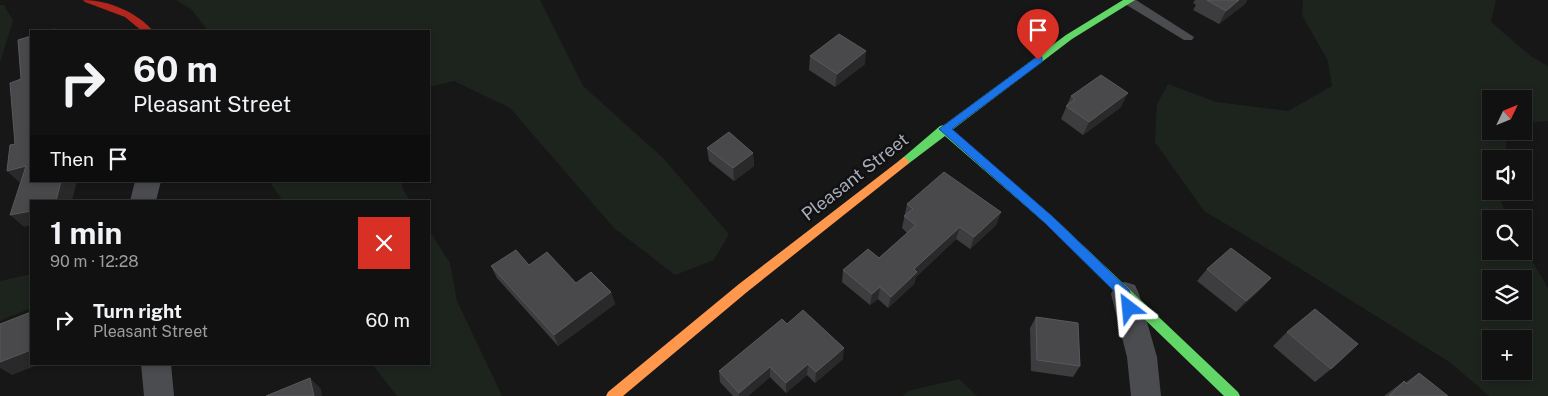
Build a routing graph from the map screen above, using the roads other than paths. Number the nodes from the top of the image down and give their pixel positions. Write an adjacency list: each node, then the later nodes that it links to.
1 (88, 0): 3 (street)
2 (1130, 1): 4 (lane); 5 (street, Pleasant Street)
3 (147, 30)
4 (1188, 37)
5 (944, 129): 8 (street); 11 (street, Pleasant Street)
6 (148, 182): 7 (street)
7 (142, 200)
8 (1125, 294): 12 (street); 13 (street)
9 (156, 365): 10 (street)
10 (160, 396)
11 (613, 396)
12 (1146, 396)
13 (1234, 396)

